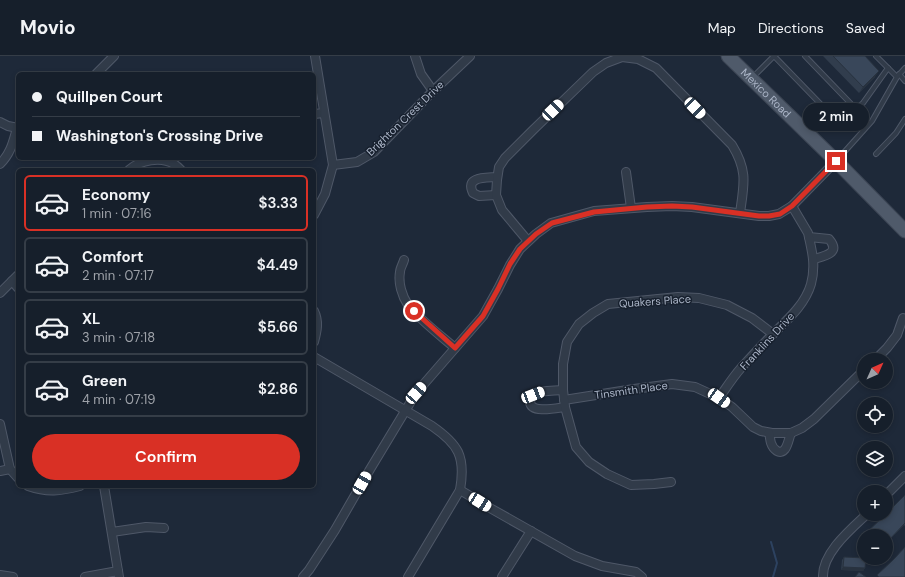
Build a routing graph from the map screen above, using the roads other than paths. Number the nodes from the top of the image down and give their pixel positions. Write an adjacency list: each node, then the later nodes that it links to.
1 (114, 56): 13 (street)
2 (315, 56): 15 (street)
3 (415, 56): 20 (street)
4 (470, 56): 20 (street, Brighton Crest Drive)
5 (728, 56): 17 (main road, Mexico Road)
6 (774, 56): 17 (lane); 21 (lane)
7 (805, 56): 21 (lane)
8 (876, 56): 11 (lane)
9 (622, 57): 10 (street); 37 (street)
10 (638, 57): 42 (street)
11 (888, 68): 16 (lane); 21 (lane)
12 (905, 68): 16 (lane)
13 (98, 72)
14 (316, 72): 19 (street)
15 (316, 72)
16 (898, 76): 18 (lane); 31 (lane)
17 (752, 79): 31 (main road, Mexico Road)
18 (905, 81)
19 (317, 89): 22 (street)
20 (433, 91): 33 (street, Brighton Crest Drive)
21 (856, 109)
22 (324, 113): 23 (street); 33 (street)
23 (316, 114)
24 (905, 119): 28 (lane)
25 (0, 122): 26 (street)
26 (16, 128)
27 (16, 132): 32 (street)
28 (876, 154)
29 (144, 160): 34 (street)
30 (166, 160): 35 (street)
31 (836, 161): 39 (street); 43 (main road, Mexico Road)
32 (0, 164)
33 (333, 165): 41 (street)
34 (131, 168)
35 (178, 168)
36 (626, 172): 40 (street)
37 (497, 177): 38 (street); 38 (street)
38 (496, 195): 45 (street)
39 (792, 206): 42 (street); 44 (street, Franklins Drive)
40 (631, 208): 42 (street); 45 (street)
41 (316, 211)
42 (740, 213)
43 (905, 231)
44 (809, 237): 46 (street, Franklins Drive); 46 (street)
45 (528, 241): 56 (street)
46 (814, 259): 55 (street, Franklins Drive)
47 (404, 260): 56 (street)
48 (16, 277): 49 (street)
49 (12, 281): 50 (street); 51 (street)
50 (16, 286)
51 (0, 293)
52 (316, 315): 54 (street)
53 (903, 318): 57 (street)
54 (316, 331)
55 (772, 334): 60 (street, Quakers Place); 61 (street, Franklins Drive)
56 (455, 348): 63 (street)
57 (882, 353)
58 (316, 357): 63 (street)
59 (857, 377): 66 (street)
60 (563, 390): 62 (street, Quakers Place); 62 (street, Tinsmith Place)
61 (719, 398): 62 (street, Tinsmith Place); 65 (street, Tinsmith Place)
62 (565, 403): 71 (street, Quakers Place)
63 (405, 410): 76 (street); 85 (street)
64 (0, 424): 67 (street)
65 (769, 433): 66 (street); 66 (street)
66 (791, 434)
67 (10, 469): 68 (street); 69 (street)
68 (0, 471)
69 (16, 476)
70 (905, 476): 75 (street)
71 (671, 482)
72 (34, 488): 73 (street)
73 (70, 488)
74 (104, 488): 80 (street)
75 (893, 488)
76 (460, 490): 79 (street); 86 (street)
77 (860, 521): 89 (street)
78 (164, 528): 80 (street)
79 (530, 531): 87 (street); 88 (street)
80 (112, 532): 81 (street)
81 (119, 574): 84 (street)
82 (0, 575): 83 (street)
83 (13, 577)
84 (85, 577)
85 (303, 577)
86 (408, 577)
87 (502, 577)
88 (642, 577)
89 (823, 577)

